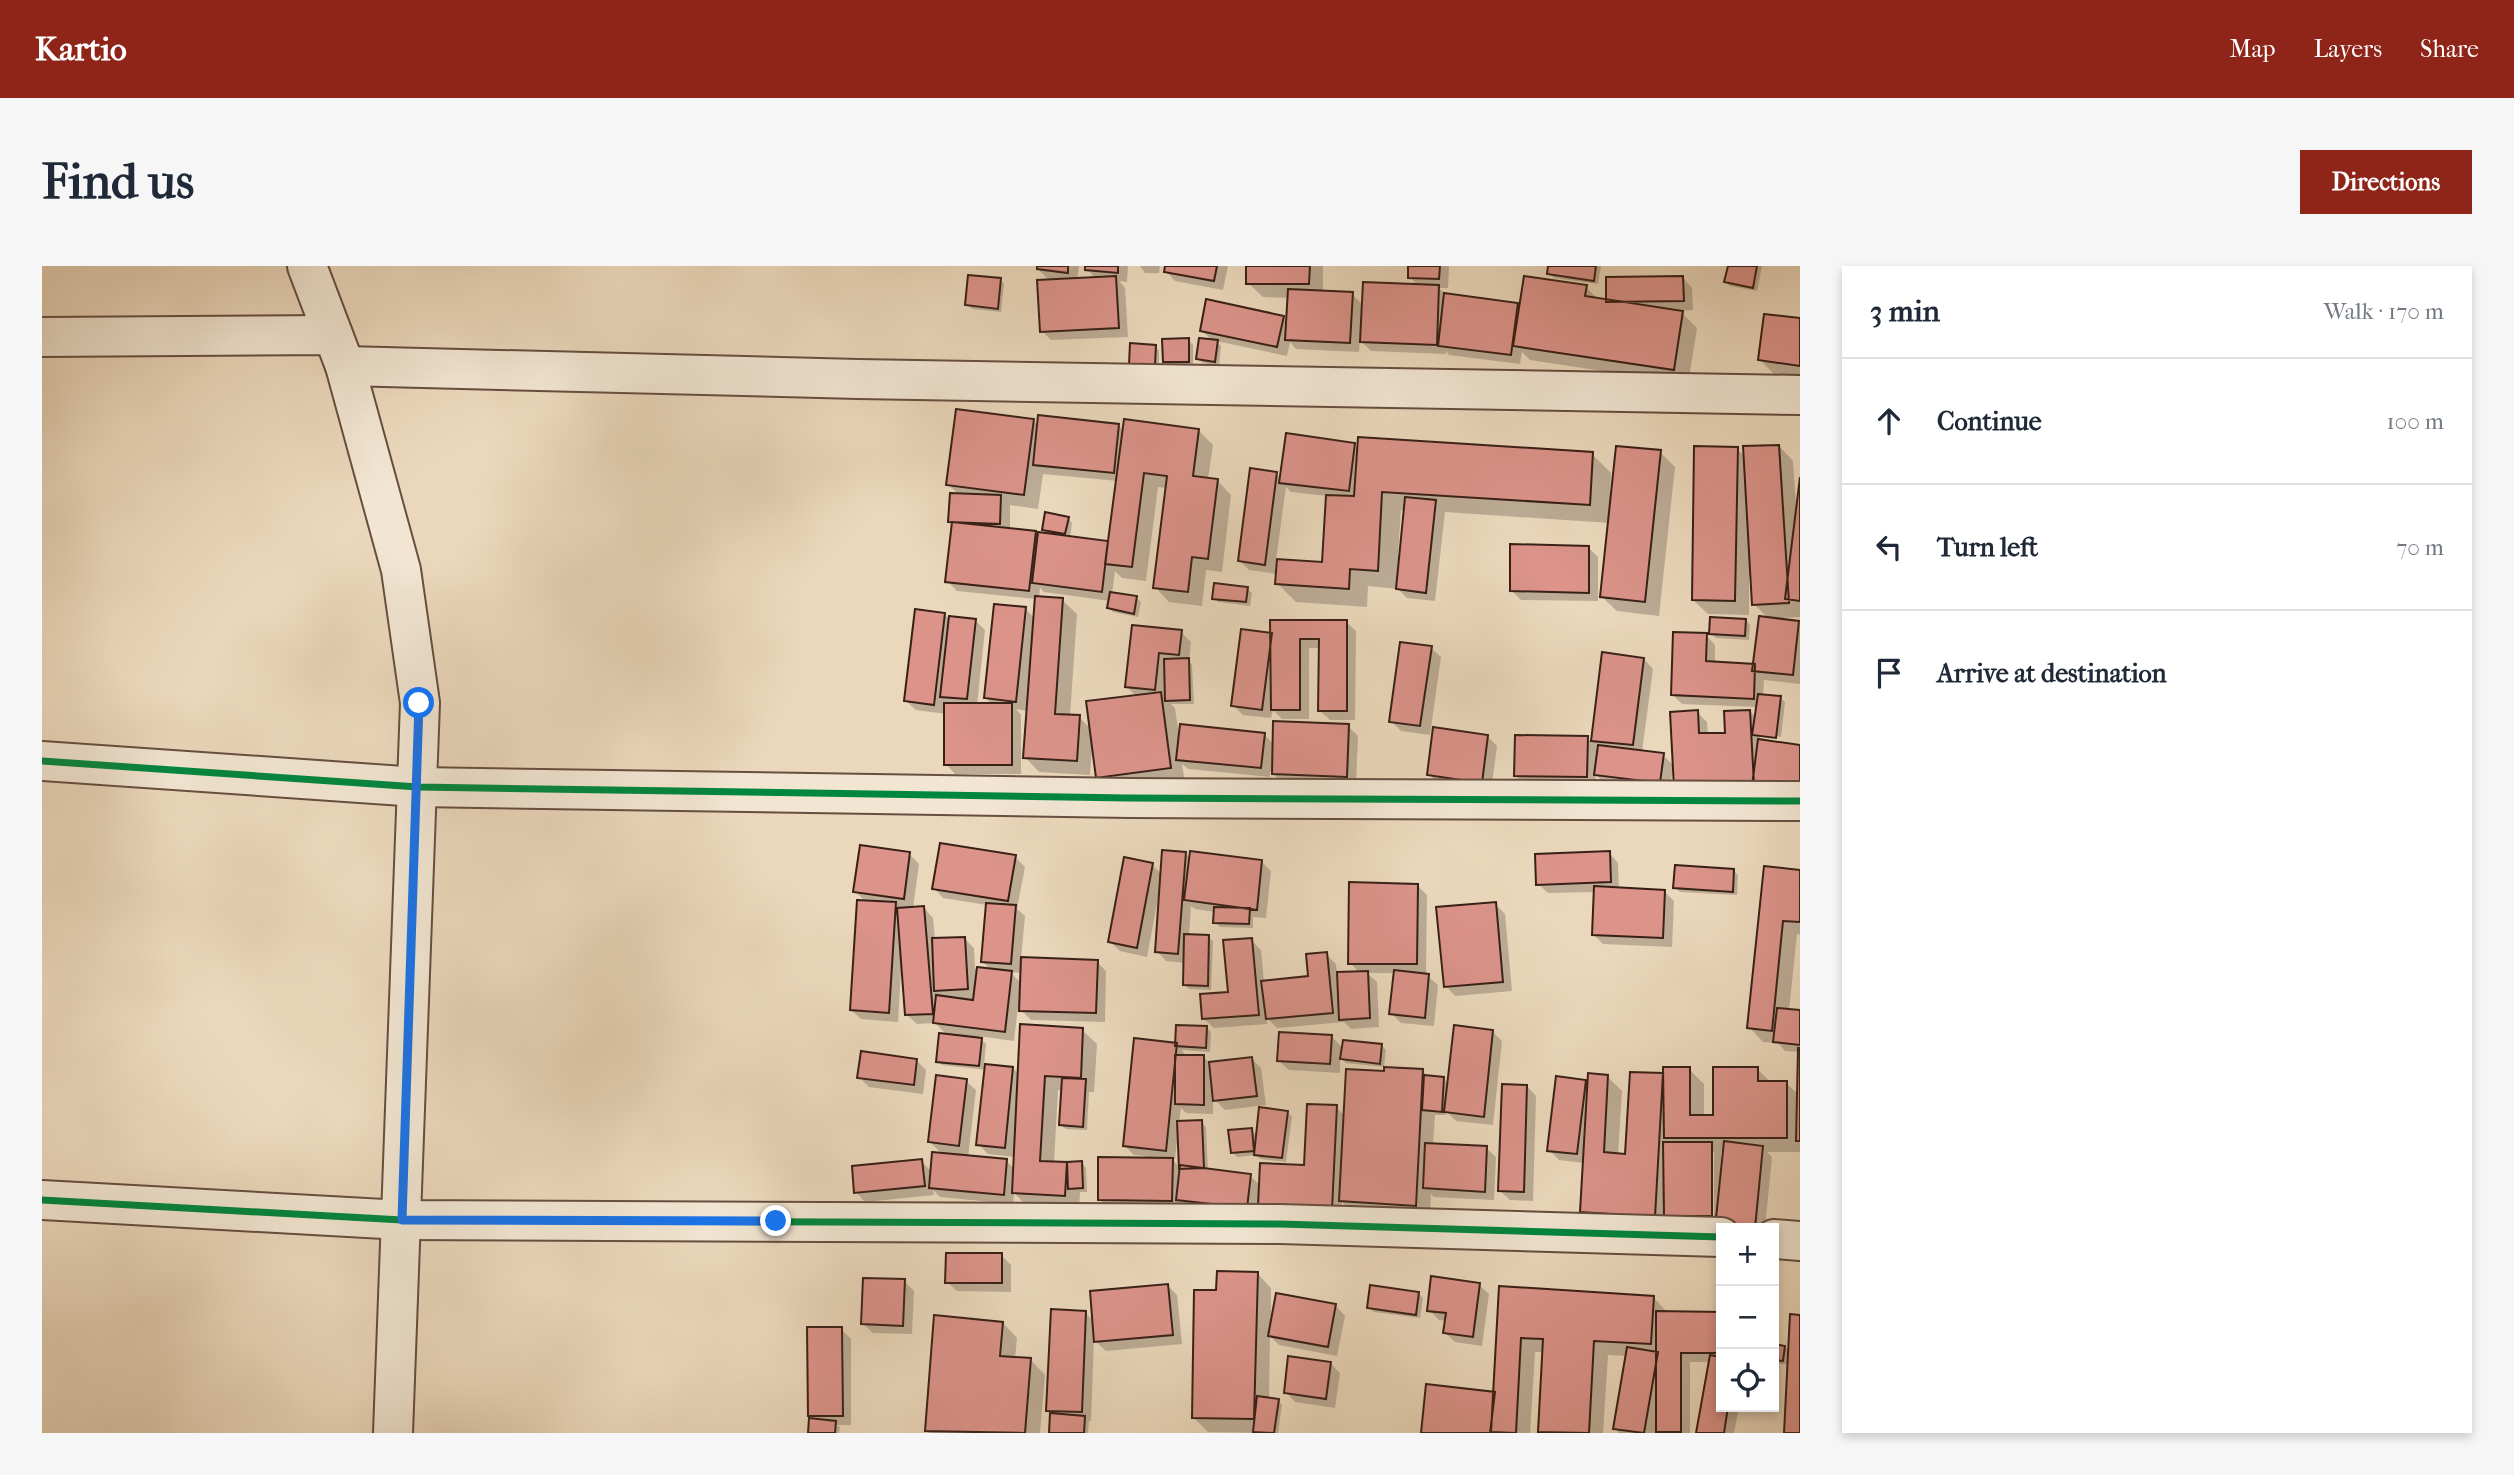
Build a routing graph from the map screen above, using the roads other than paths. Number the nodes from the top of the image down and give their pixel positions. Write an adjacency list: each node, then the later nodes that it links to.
1 (307, 266): 3 (street)
2 (42, 337): 3 (street)
3 (339, 350): 4 (street); 6 (street)
4 (1800, 395)
5 (42, 761): 6 (street)
6 (418, 787): 7 (street); 9 (street)
7 (1800, 801)
8 (42, 1200): 9 (street)
9 (402, 1220): 10 (street); 13 (street)
10 (1716, 1237)
11 (1779, 1239): 12 (street)
12 (1800, 1241)
13 (393, 1433)

